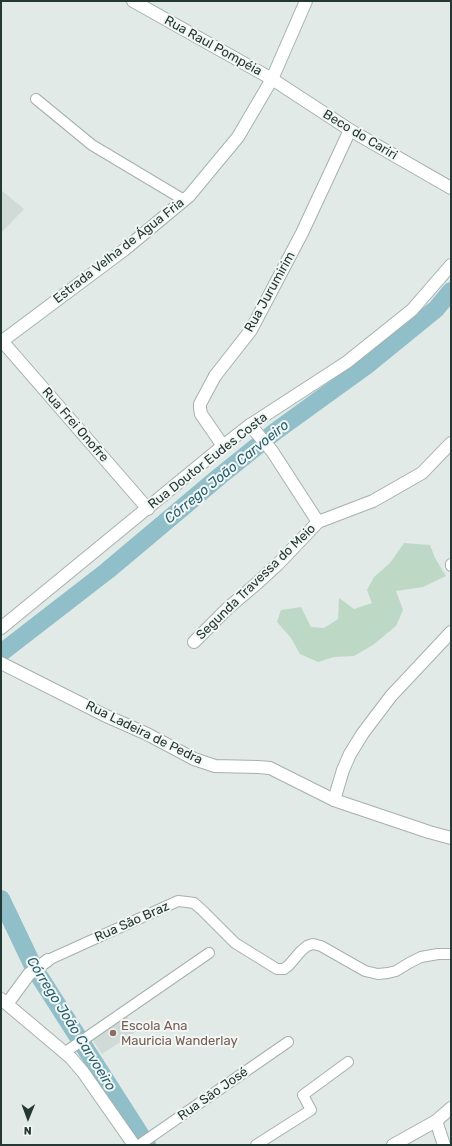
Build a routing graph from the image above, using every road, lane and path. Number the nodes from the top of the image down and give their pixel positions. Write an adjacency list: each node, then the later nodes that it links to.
1 (133, 1): 3 (street, Rua Raul Pompéia)
2 (306, 1): 3 (street, Estrada Velha de Água Fria)
3 (272, 79): 5 (street, Beco do Cariri); 7 (street, Estrada Velha de Água Fria)
4 (36, 99): 7 (lane)
5 (350, 130): 6 (street, Beco do Cariri); 12 (street, Rua Jurumirim)
6 (451, 188)
7 (184, 200): 9 (street, Estrada Velha de Água Fria)
8 (451, 265): 10 (street, Rua Doutor Eudes Costa)
9 (2, 341): 13 (street, Rua Frei Onofre)
10 (253, 430): 12 (street, Rua Doutor Eudes Costa); 14 (street)
11 (451, 444): 14 (street)
12 (223, 446): 13 (street, Rua Doutor Eudes Costa)
13 (148, 508): 15 (street, Rua Doutor Eudes Costa)
14 (318, 522): 17 (street, Segunda Travessa do Meio)
15 (1, 628)
16 (451, 632): 19 (street)
17 (194, 642)
18 (6, 665): 19 (street, Rua Ladeira de Pedra)
19 (334, 800): 20 (street, Rua Ladeira de Pedra)
20 (451, 838)
21 (209, 953): 26 (lane)
22 (451, 954): 23 (lane, Rua São Braz)
23 (48, 960): 24 (street, Rua São Braz)
24 (4, 1002): 26 (street)
25 (288, 1042): 31 (lane, Rua São José)
26 (64, 1053): 30 (street)
27 (348, 1062): 32 (lane)
28 (451, 1108): 29 (street)
29 (436, 1121): 33 (street); 34 (street)
30 (134, 1145)
31 (139, 1145)
32 (256, 1145)
33 (393, 1145)
34 (444, 1145)

